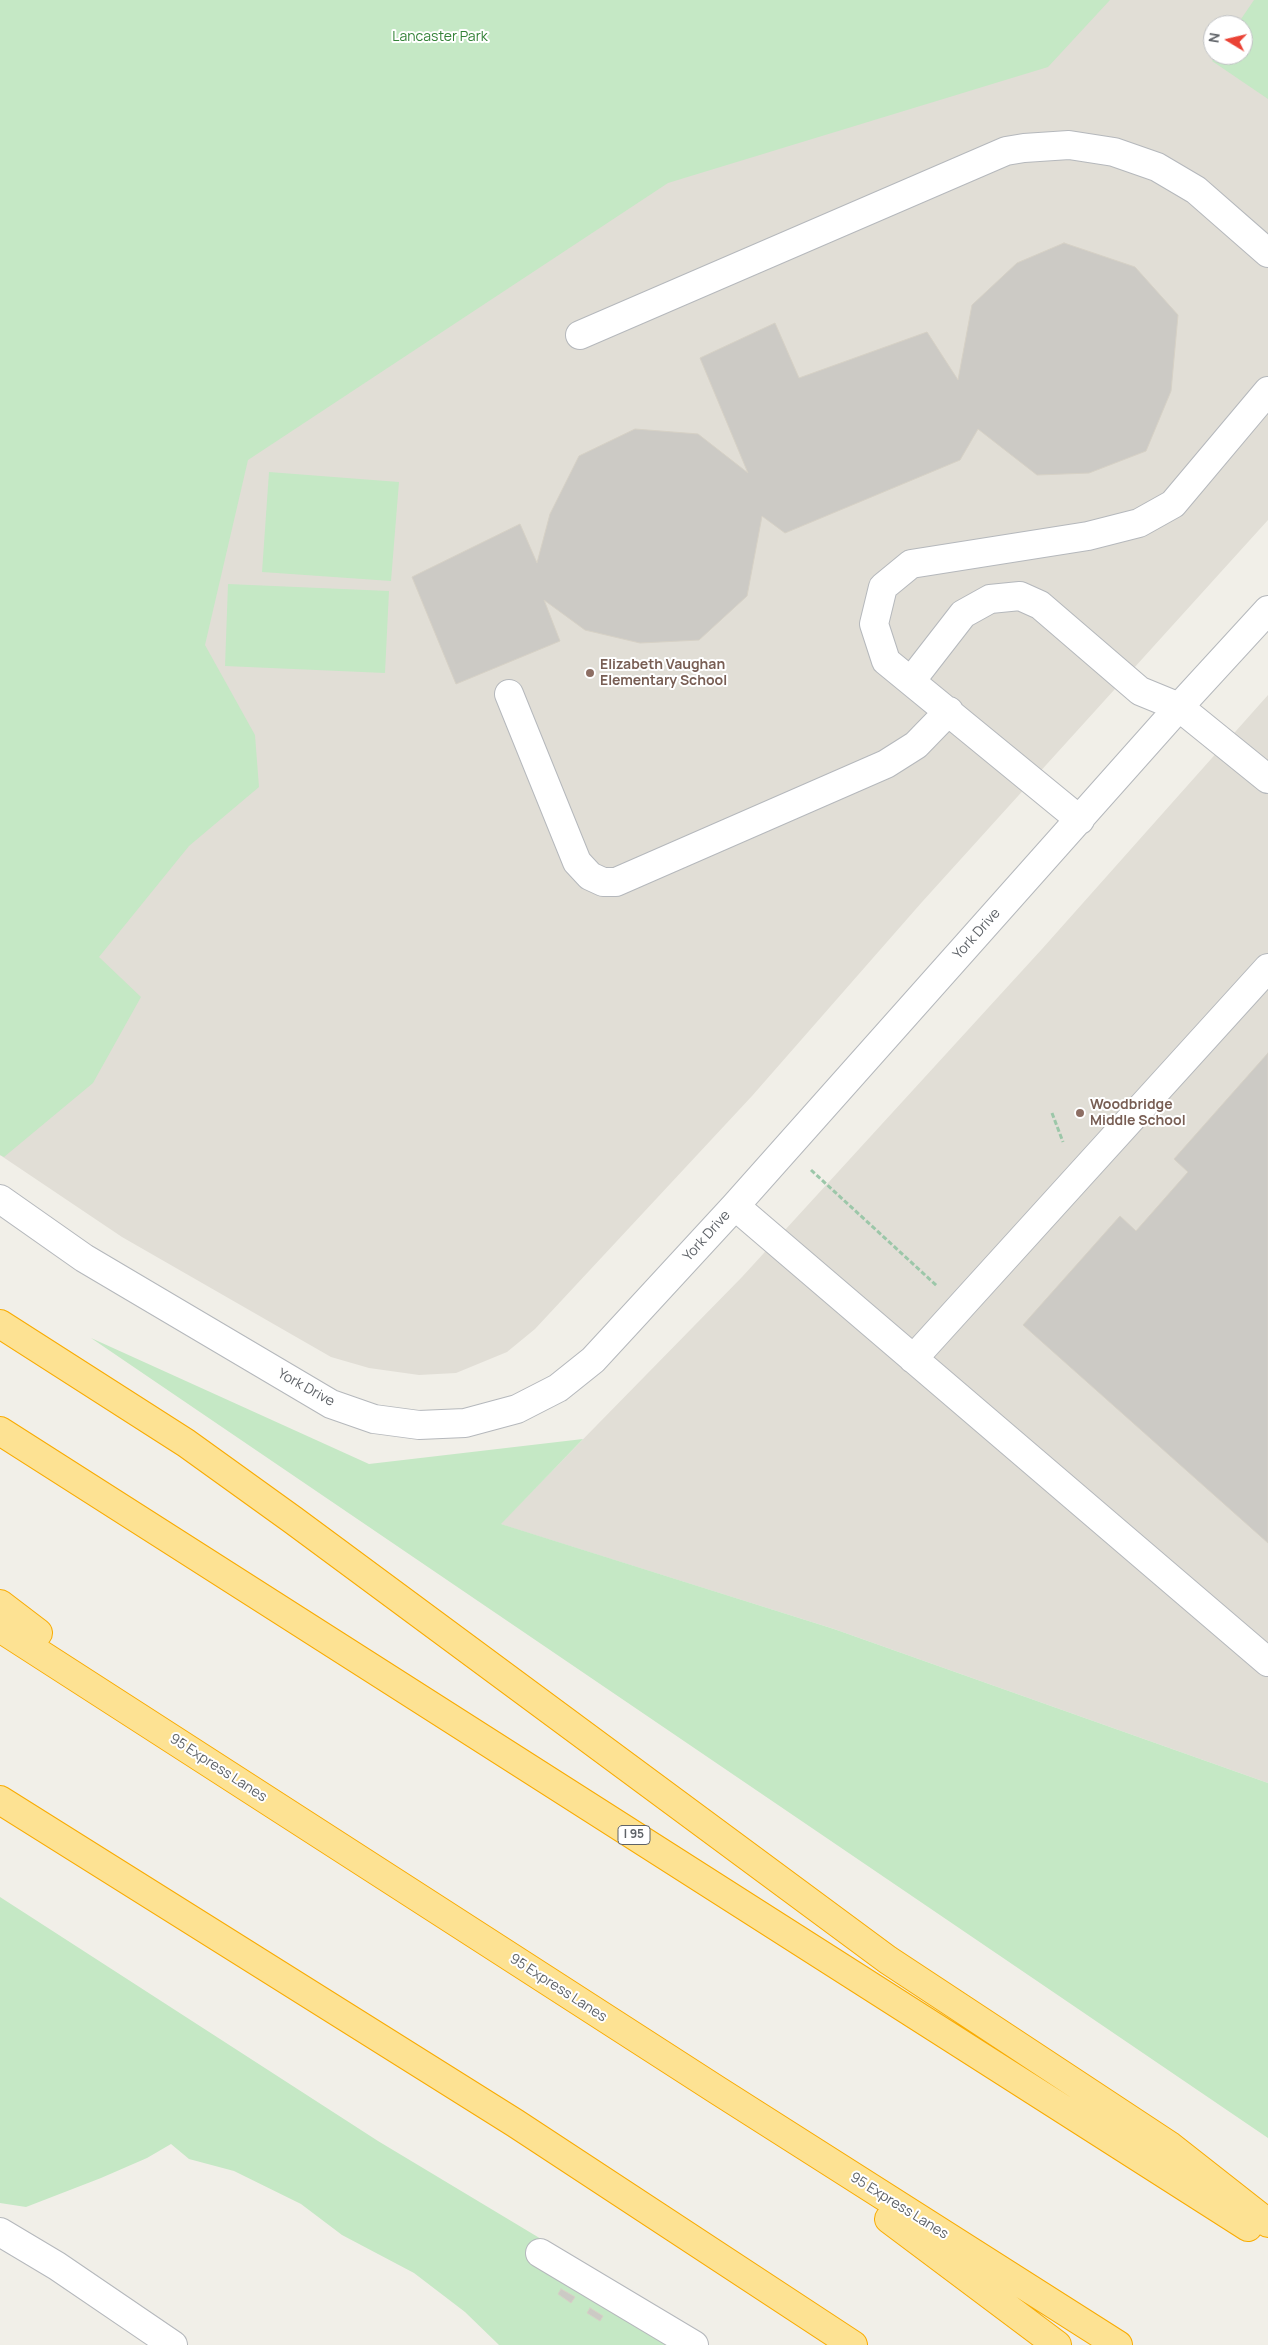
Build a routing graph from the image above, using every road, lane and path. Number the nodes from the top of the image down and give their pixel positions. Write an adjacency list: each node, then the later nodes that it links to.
1 (1268, 252): 2 (street)
2 (580, 335)
3 (1268, 391): 5 (street)
4 (1268, 610): 7 (street, York Drive)
5 (911, 681): 7 (street); 8 (street)
6 (509, 694): 8 (street)
7 (1179, 707): 9 (street); 10 (street, York Drive)
8 (949, 712): 10 (street)
9 (1268, 779)
10 (1080, 820): 16 (street, York Drive)
11 (1268, 968): 19 (street)
12 (1052, 1113): 13 (path)
13 (1063, 1142)
14 (811, 1169): 17 (path)
15 (0, 1199): 16 (street, York Drive)
16 (734, 1206): 19 (street)
17 (938, 1287)
18 (0, 1324): 27 (highway)
19 (913, 1359): 23 (street)
20 (0, 1431): 29 (highway, I 95)
21 (0, 1604): 24 (highway)
22 (0, 1628): 24 (highway, 95 Express Lanes)
23 (1268, 1662)
24 (175, 1740): 26 (highway, 95 Express Lanes)
25 (0, 1800): 33 (highway)
26 (717, 2090): 34 (highway); 35 (highway, 95 Express Lanes)
27 (1268, 2223)
28 (0, 2232): 31 (street)
29 (1268, 2240)
30 (540, 2253): 32 (street)
31 (173, 2345)
32 (694, 2345)
33 (853, 2345)
34 (1058, 2345)
35 (1118, 2345)

